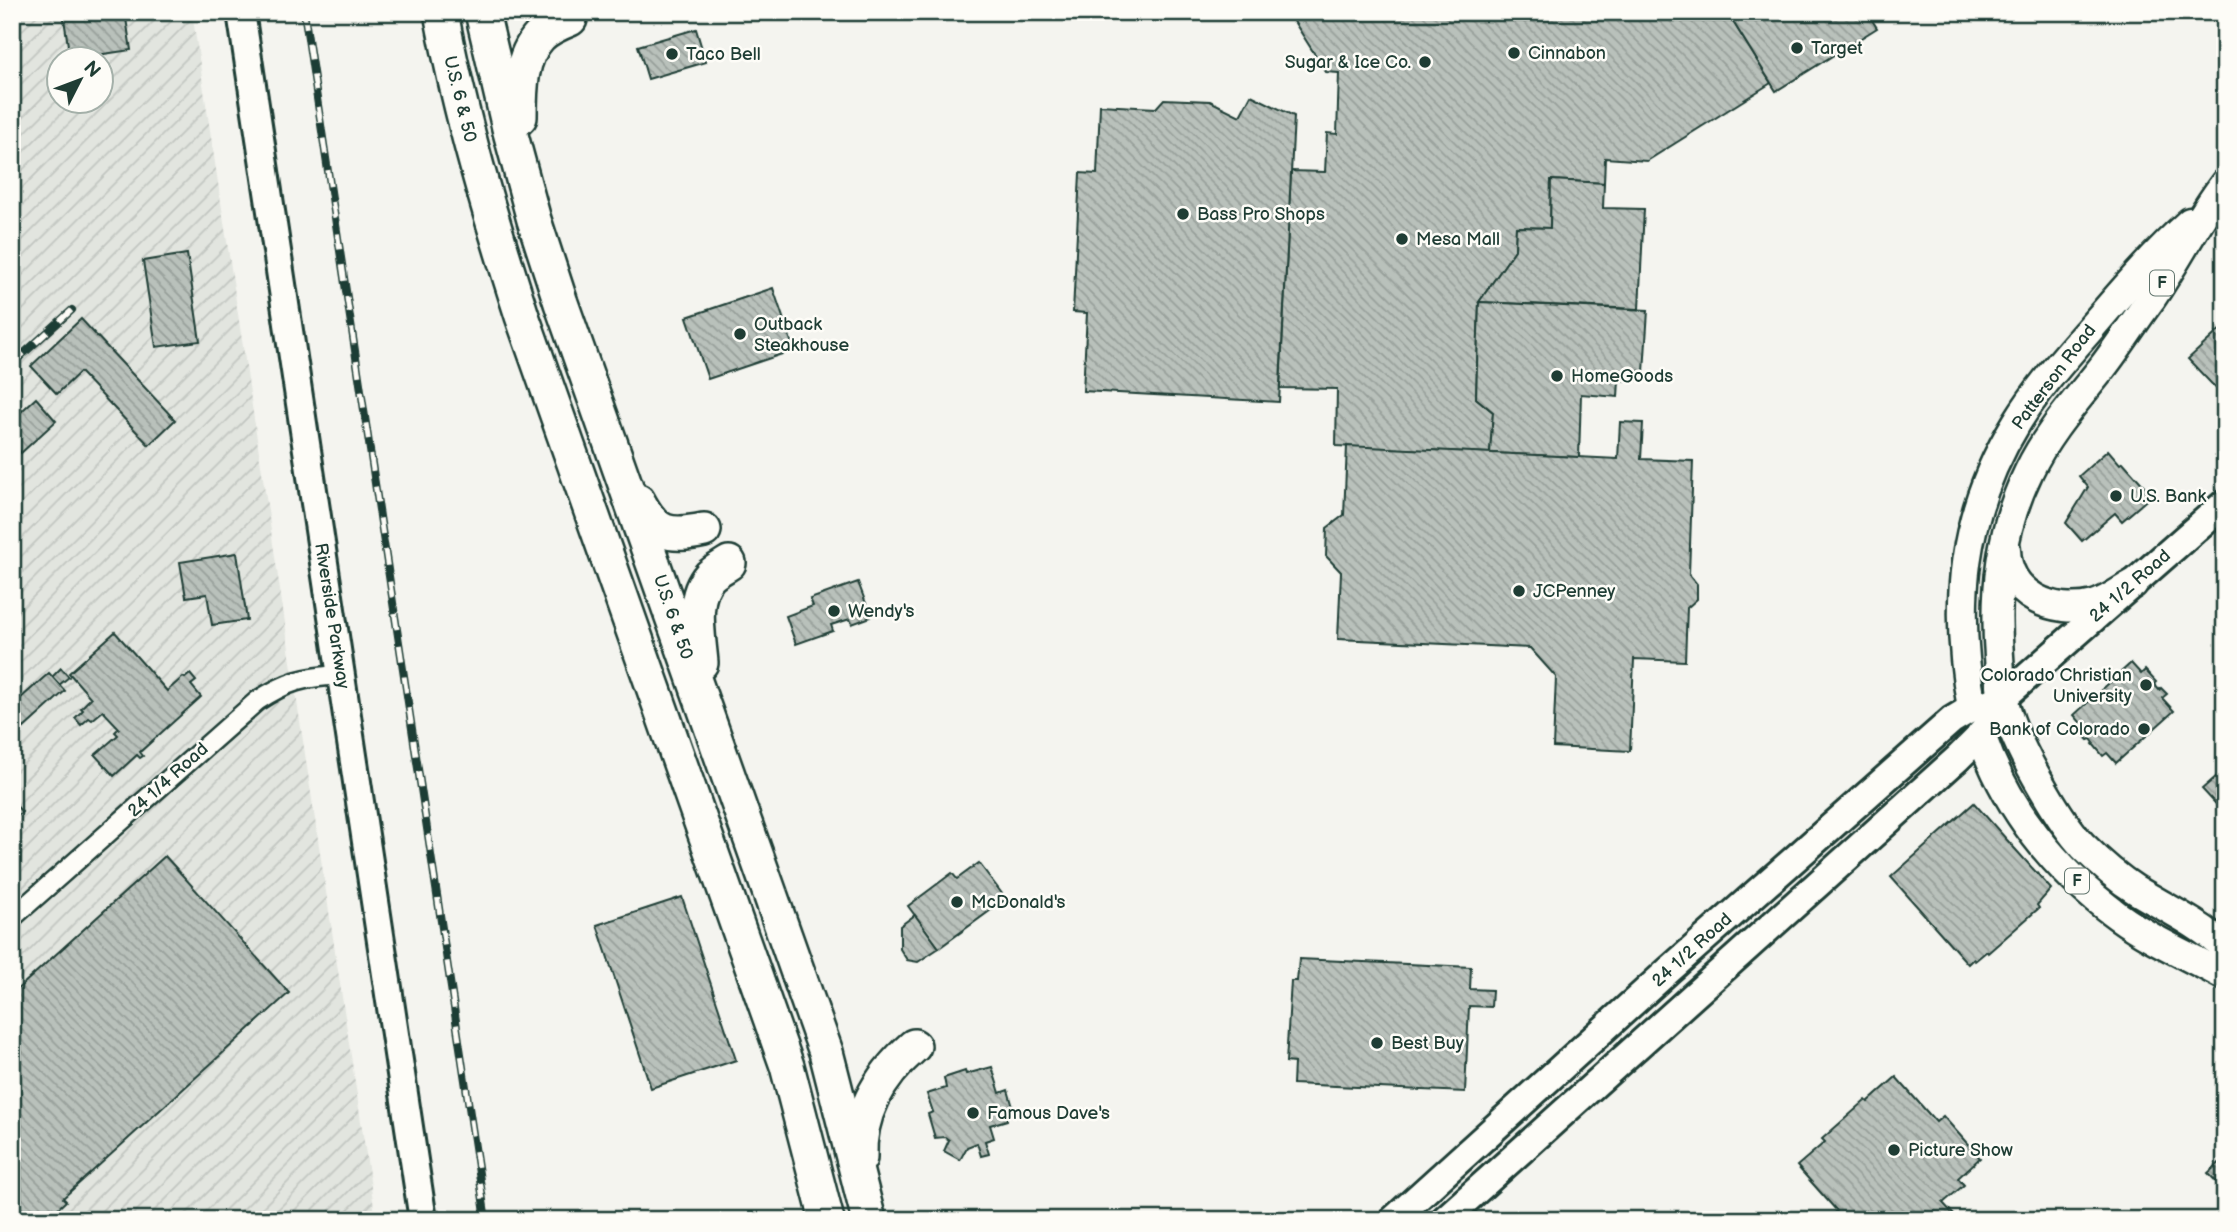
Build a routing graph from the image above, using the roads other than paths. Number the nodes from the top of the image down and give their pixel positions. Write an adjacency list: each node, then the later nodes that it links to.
1 (240, 12): 16 (main road, Riverside Parkway)
2 (424, 12): 9 (highway)
3 (441, 12): 9 (highway, U.S. 6 & 50)
4 (461, 12): 6 (highway)
5 (570, 19): 7 (highway)
6 (485, 24): 7 (highway, U.S. 6 & 50)
7 (509, 128): 10 (highway, U.S. 6 & 50)
8 (2217, 193): 13 (main road, Patterson Road / F); 19 (main road, Patterson Road / F)
9 (485, 198): 28 (highway, U.S. 6 & 50)
10 (622, 472): 12 (highway); 18 (highway, U.S. 6 & 50)
11 (2225, 503): 15 (main road, 24 1/2 Road)
12 (704, 530)
13 (2006, 534): 15 (main road); 17 (main road, Patterson Road / F)
14 (729, 563): 18 (highway)
15 (2133, 584): 17 (main road, 24 1/2 Road)
16 (341, 675): 21 (street, 24 1/4 Road); 27 (main road, Riverside Parkway)
17 (2003, 698): 19 (main road, 24 1/2 Road); 20 (main road, 24 1/2 Road); 22 (main road, Patterson Road / F)
18 (703, 704): 26 (highway, U.S. 6 & 50)
19 (1972, 708): 20 (main road, Patterson Road / F); 25 (main road, 24 1/2 Road)
20 (1981, 735): 23 (main road, Patterson Road / F); 31 (main road, 24 1/2 Road)
21 (12, 918)
22 (2225, 947)
23 (2225, 976)
24 (914, 1046): 26 (highway)
25 (1441, 1177): 29 (main road, 24 1/2 Road); 30 (main road)
26 (866, 1206)
27 (423, 1220)
28 (827, 1220)
29 (1393, 1220)
30 (1410, 1220)
31 (1444, 1220)

